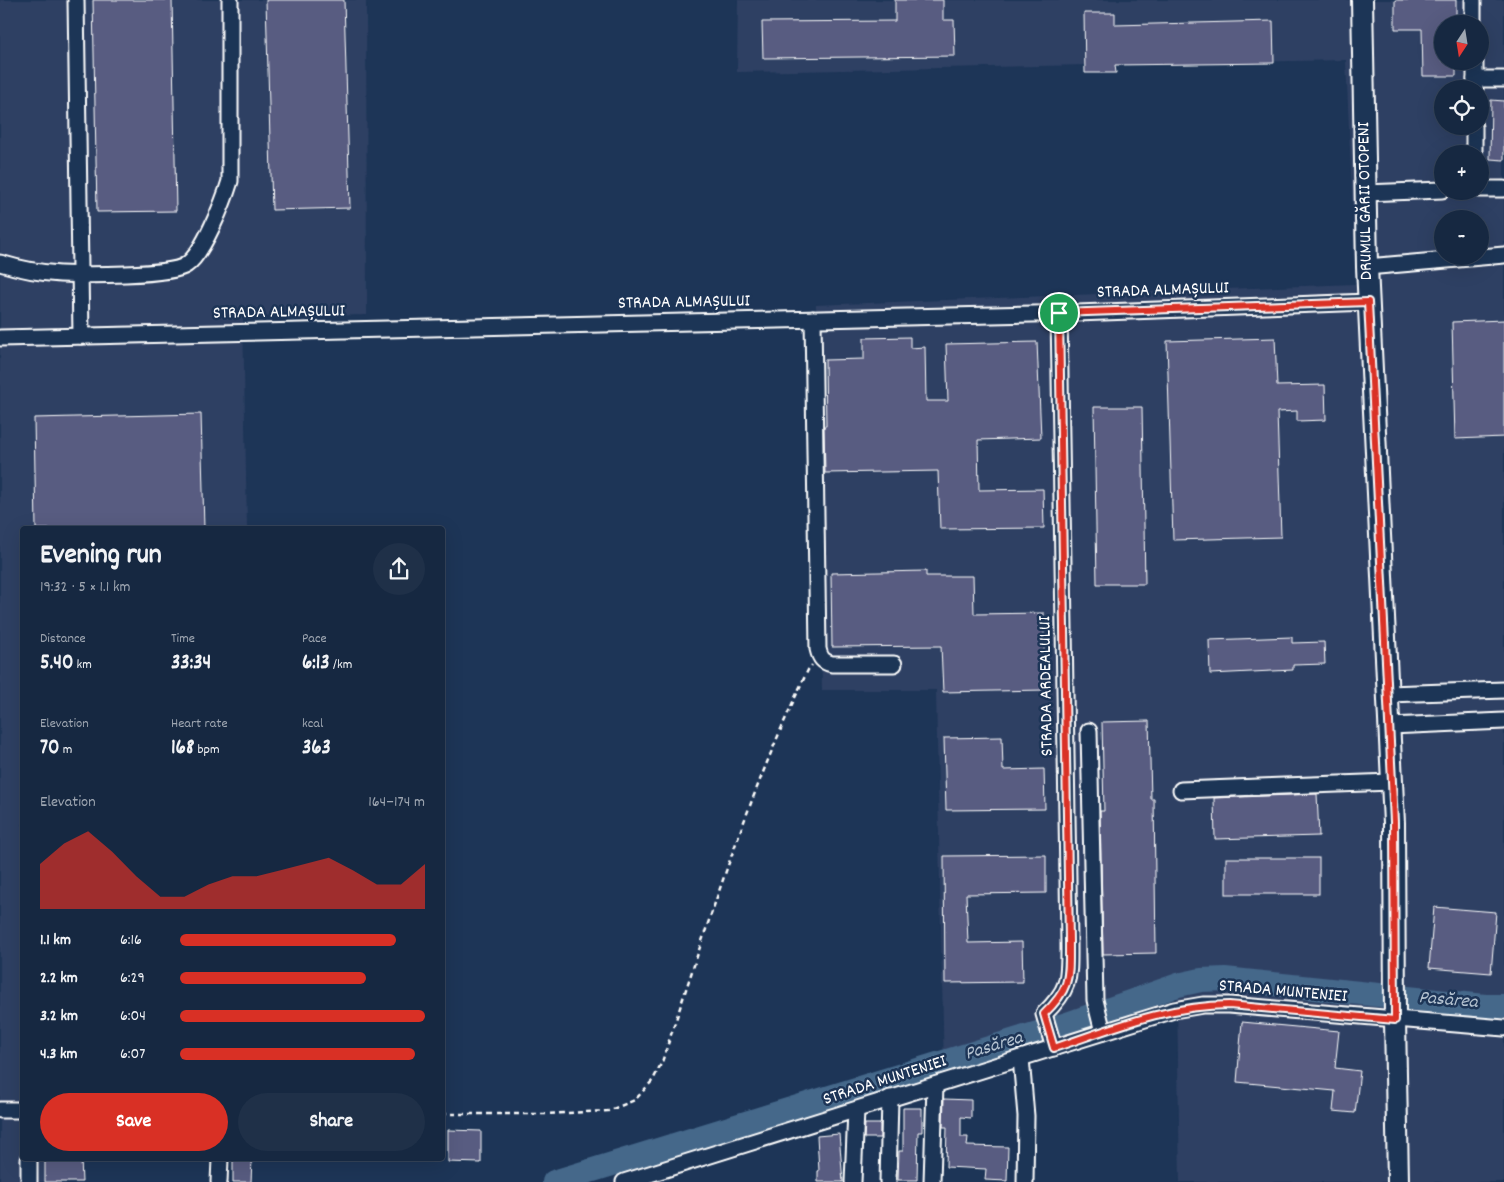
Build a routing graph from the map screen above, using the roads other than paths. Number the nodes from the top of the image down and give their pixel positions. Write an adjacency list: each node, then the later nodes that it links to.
1 (76, 0): 15 (street)
2 (230, 0): 15 (street)
3 (1362, 0): 11 (main road, DRUMUL GĂRII OTOPENI)
4 (1473, 0): 5 (street)
5 (1474, 15)
6 (1504, 79): 7 (street)
7 (1489, 82)
8 (1489, 189): 9 (street)
9 (1504, 189)
10 (1434, 190): 11 (street)
11 (1365, 193): 14 (main road, DRUMUL GĂRII OTOPENI)
12 (1504, 254): 14 (street)
13 (0, 263): 15 (street)
14 (1367, 267): 16 (main road, DRUMUL GĂRII OTOPENI)
15 (80, 274): 19 (street)
16 (1368, 302): 17 (street, STRADA ALMAȘULUI); 23 (main road, DRUMUL GĂRII OTOPENI)
17 (1059, 313): 18 (street, STRADA ALMAȘULUI); 32 (street, STRADA ARDEALULUI)
18 (813, 319): 19 (street, STRADA ALMAȘULUI); 21 (street)
19 (81, 336): 20 (street, STRADA ALMAȘULUI)
20 (0, 338)
21 (894, 664)
22 (1504, 690): 23 (street)
23 (1388, 694): 25 (main road, DRUMUL GĂRII OTOPENI)
24 (1504, 721): 25 (street)
25 (1390, 726): 27 (main road, DRUMUL GĂRII OTOPENI)
26 (1088, 731): 30 (street)
27 (1392, 782): 28 (street); 29 (main road, DRUMUL GĂRII OTOPENI)
28 (1181, 790)
29 (1395, 1020): 30 (street, STRADA MUNTENIEI); 31 (street, STRADA MUNTENIEI); 48 (main road, DRUMUL GĂRII OTOPENI)
30 (1102, 1026): 32 (street, STRADA MUNTENIEI)
31 (1504, 1028)
32 (1053, 1044): 33 (street, STRADA MUNTENIEI)
33 (1020, 1058): 34 (street, STRADA MUNTENIEI); 47 (street)
34 (935, 1085): 35 (street, STRADA MUNTENIEI); 46 (street)
35 (890, 1098): 38 (street, STRADA MUNTENIEI); 45 (street)
36 (0, 1110): 37 (street)
37 (20, 1110)
38 (856, 1110): 43 (street, STRADA MUNTENIEI); 44 (street)
39 (28, 1161): 41 (street)
40 (220, 1161): 42 (street)
41 (29, 1182)
42 (219, 1182)
43 (624, 1182)
44 (853, 1182)
45 (888, 1182)
46 (932, 1182)
47 (1025, 1182)
48 (1398, 1182)

